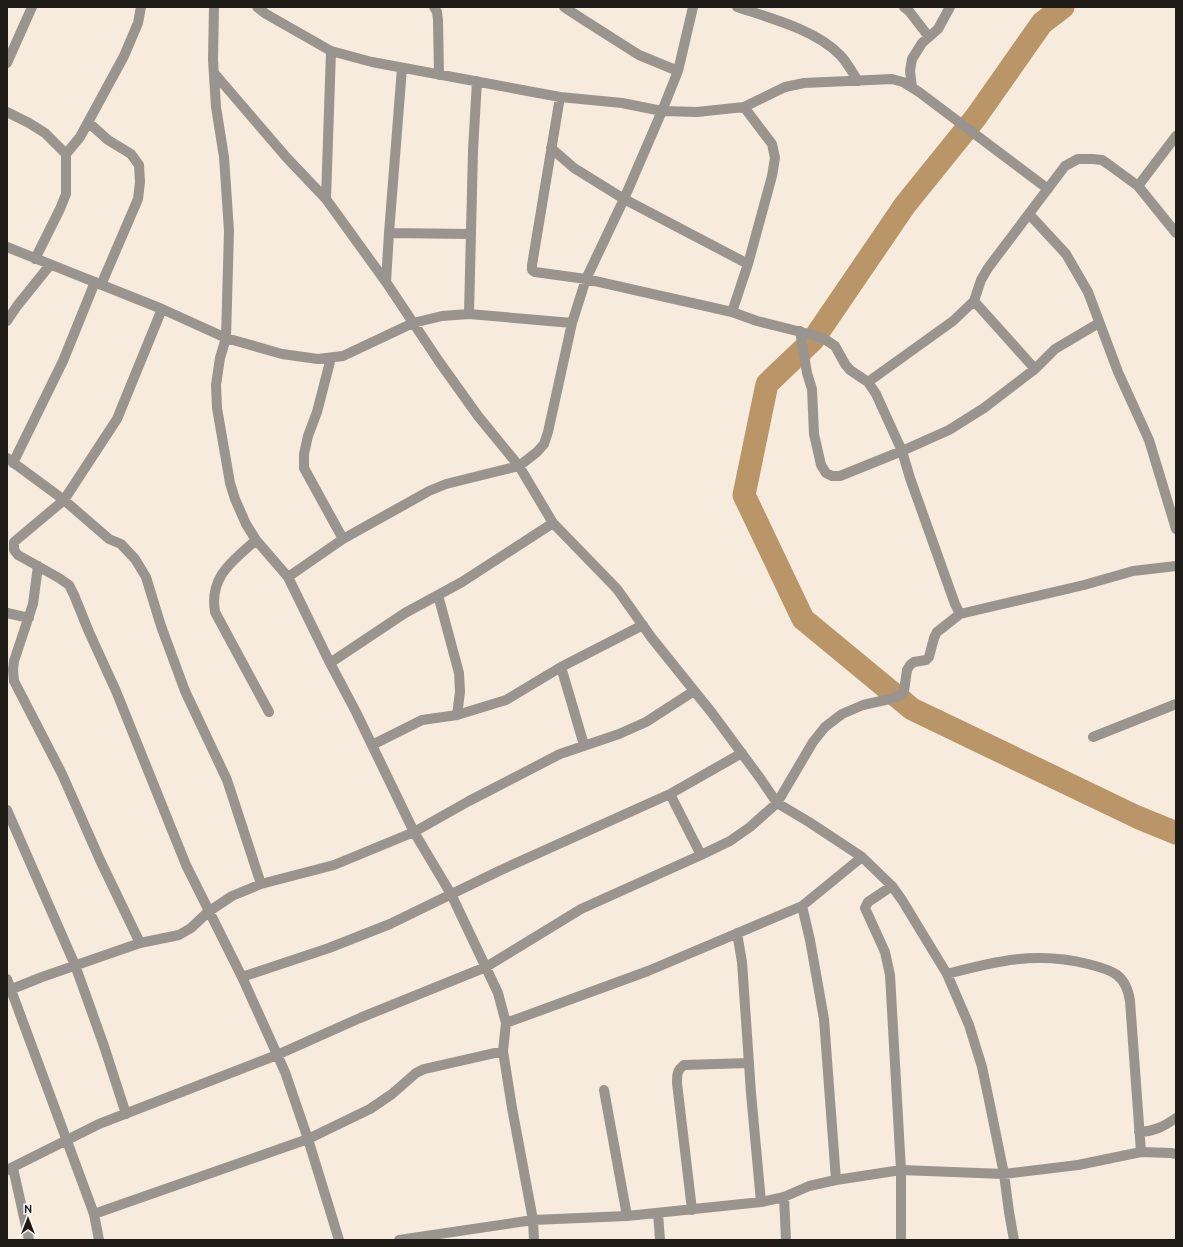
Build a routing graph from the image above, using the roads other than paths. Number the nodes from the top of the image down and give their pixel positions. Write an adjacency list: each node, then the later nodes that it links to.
1 (32, 7): 14 (street)
2 (141, 7): 26 (street)
3 (214, 7): 17 (street)
4 (257, 7): 11 (street)
5 (434, 7): 18 (street)
6 (564, 7): 16 (street)
7 (693, 7): 16 (street)
8 (737, 7): 20 (street)
9 (904, 7): 12 (street)
10 (950, 7): 12 (street)
11 (267, 10): 13 (street)
12 (929, 37): 21 (street)
13 (331, 51): 15 (street); 32 (street)
14 (7, 63)
15 (402, 68): 18 (street); 36 (street)
16 (678, 71): 24 (street)
17 (214, 73): 32 (street); 54 (street)
18 (439, 75): 19 (street)
19 (477, 81): 22 (street); 37 (street)
20 (858, 81): 21 (street); 23 (street)
21 (912, 87): 31 (street)
22 (560, 97): 24 (street); 28 (street)
23 (744, 107): 24 (street); 40 (street)
24 (662, 111): 33 (street)
25 (7, 112): 29 (street)
26 (88, 122): 29 (street); 44 (street)
27 (1176, 136): 30 (street)
28 (551, 148): 33 (street); 42 (street)
29 (66, 154): 39 (street)
30 (1138, 186): 31 (street); 35 (street)
31 (1048, 189): 34 (street)
32 (326, 199): 43 (street)
33 (624, 199): 40 (street); 42 (street)
34 (1029, 214): 45 (street); 52 (street)
35 (1174, 228)
36 (389, 233): 37 (street); 43 (street)
37 (471, 234): 48 (street)
38 (7, 247): 39 (street)
39 (35, 259): 41 (street)
40 (748, 264): 47 (street)
41 (50, 265): 44 (street); 49 (street)
42 (586, 279): 47 (street); 51 (street)
43 (386, 282): 50 (street)
44 (98, 284): 46 (street); 59 (street)
45 (974, 301): 56 (street); 57 (street)
46 (162, 309): 54 (street); 61 (street)
47 (732, 312): 53 (street)
48 (470, 314): 50 (street); 51 (street)
49 (7, 321)
50 (413, 323): 55 (street); 60 (street)
51 (572, 323): 60 (street)
52 (1099, 323): 56 (street); 63 (street)
53 (800, 332): 57 (street); 58 (street)
54 (226, 338): 55 (street); 65 (street)
55 (331, 358): 64 (street)
56 (1035, 368): 58 (street)
57 (868, 382): 58 (street)
58 (902, 451): 71 (street)
59 (10, 461): 61 (street)
60 (518, 466): 62 (street); 64 (street)
61 (64, 500): 66 (street); 91 (street)
62 (554, 523): 69 (street); 73 (street)
63 (1176, 529)
64 (343, 539): 68 (street)
65 (256, 540): 68 (street); 79 (street)
66 (38, 566): 72 (street); 95 (street)
67 (1176, 566): 71 (street)
68 (288, 577): 74 (street)
69 (438, 595): 74 (street); 80 (street)
70 (7, 613): 72 (street)
71 (960, 614): 86 (street)
72 (28, 618): 76 (street)
73 (643, 625): 75 (street); 77 (street)
74 (330, 663): 82 (street)
75 (561, 667): 80 (street); 83 (street)
76 (10, 671): 97 (street)
77 (694, 691): 83 (street); 84 (street)
78 (1176, 704): 81 (street)
79 (269, 712)
80 (458, 715): 82 (street)
81 (1093, 737)
82 (372, 745): 88 (street)
83 (584, 745): 88 (street)
84 (742, 753): 85 (street); 86 (street)
85 (670, 794): 89 (street); 93 (street)
86 (777, 803): 89 (street); 90 (street)
87 (7, 810): 98 (street)
88 (414, 832): 91 (street); 93 (street)
89 (701, 855): 99 (street)
90 (862, 857): 92 (street); 94 (street)
91 (261, 884): 95 (street)
92 (892, 886): 100 (street); 117 (street)
93 (450, 894): 99 (street); 101 (street)
94 (802, 906): 96 (street); 119 (street)
95 (208, 912): 97 (street); 101 (street)
96 (737, 933): 104 (street); 107 (street)
97 (140, 943): 98 (street)
98 (75, 966): 103 (street); 109 (street)
99 (486, 967): 104 (street); 106 (street)
100 (947, 974): 111 (street); 118 (street)
101 (242, 977): 106 (street)
102 (7, 979): 103 (street)
103 (9, 990): 113 (street)
104 (506, 1023): 105 (street)
105 (503, 1051): 112 (street); 126 (street)
106 (277, 1055): 109 (street); 112 (street)
107 (749, 1063): 121 (street); 122 (street)
108 (604, 1090): 125 (street)
109 (126, 1114): 113 (street)
110 (1176, 1118): 111 (street)
111 (1139, 1132): 114 (street)
112 (308, 1139): 123 (street); 129 (street)
113 (67, 1140): 116 (street); 123 (street)
114 (1141, 1152): 115 (street); 118 (street)
115 (1176, 1154)
116 (10, 1169): 127 (street)
117 (901, 1170): 118 (street); 119 (street); 134 (street)
118 (1004, 1174): 135 (street)
119 (836, 1180): 120 (street)
120 (784, 1197): 121 (street); 133 (street)
121 (761, 1202): 122 (street)
122 (692, 1210): 124 (street)
123 (94, 1214): 128 (street)
124 (658, 1214): 125 (street); 132 (street)
125 (627, 1216): 126 (street)
126 (533, 1220): 130 (street); 131 (street)
127 (29, 1240)
128 (100, 1240)
129 (339, 1240)
130 (399, 1240)
131 (534, 1240)
132 (660, 1240)
133 (786, 1240)
134 (901, 1240)
135 (1014, 1240)

